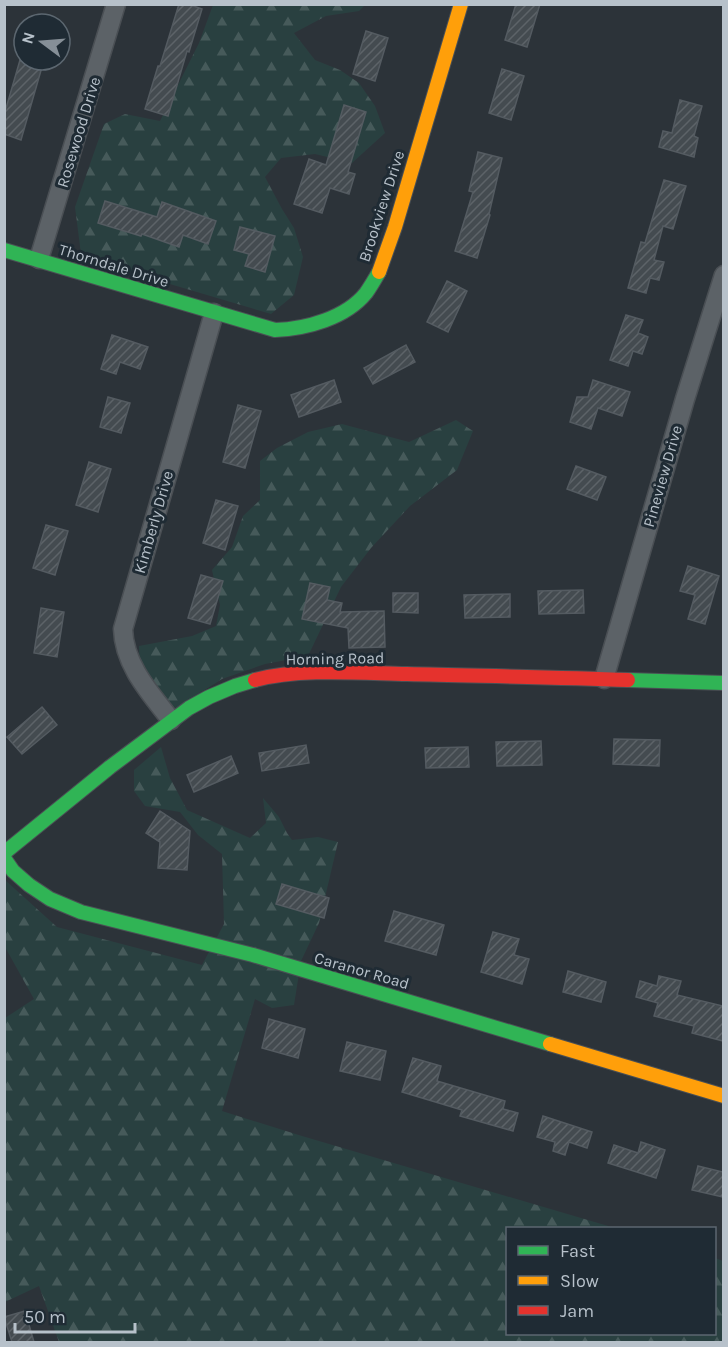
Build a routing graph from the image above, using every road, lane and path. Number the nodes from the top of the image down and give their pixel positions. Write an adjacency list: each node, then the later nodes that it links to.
1 (116, 4): 4 (street, Rosewood Drive)
2 (461, 4): 6 (street, Brookview Drive)
3 (4, 250): 4 (street, Thorndale Drive)
4 (39, 260): 6 (street, Thorndale Drive)
5 (723, 275): 7 (street, Pineview Drive)
6 (214, 313): 9 (street, Kimberly Drive)
7 (604, 679): 8 (street, Horning Road); 9 (street, Horning Road)
8 (723, 683)
9 (171, 720): 10 (street, Horning Road)
10 (4, 856): 11 (street, Caranor Road)
11 (723, 1096)

